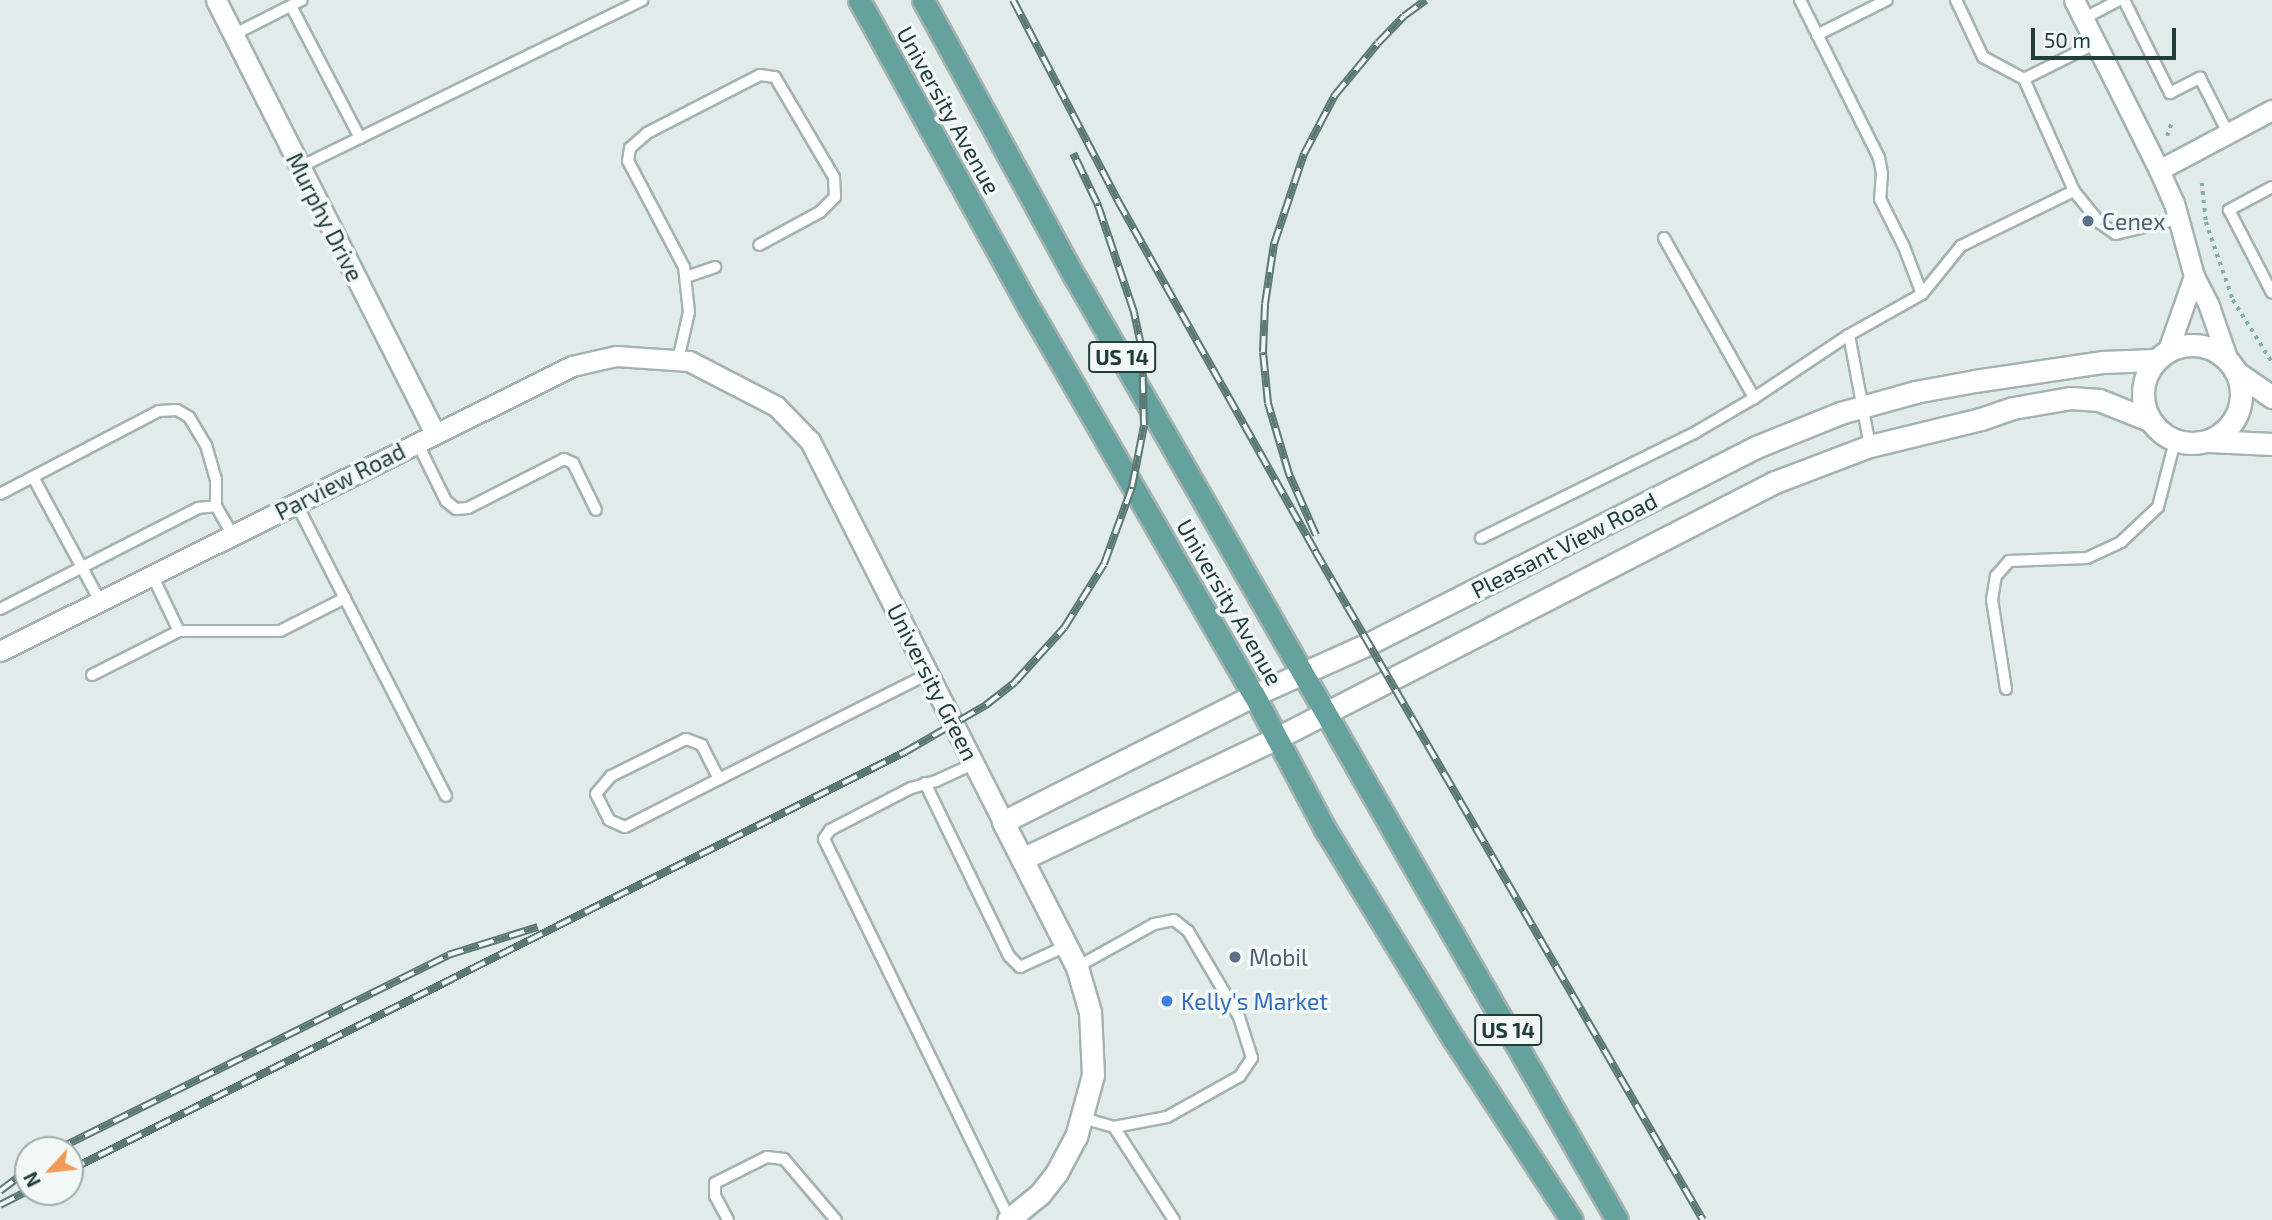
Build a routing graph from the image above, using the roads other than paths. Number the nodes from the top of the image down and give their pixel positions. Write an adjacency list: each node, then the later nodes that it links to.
1 (216, 0): 13 (street, Murphy Drive)
2 (302, 0): 11 (lane)
3 (643, 0): 19 (lane)
4 (859, 0): 63 (main road, University Avenue / US 14)
5 (923, 0): 59 (main road, University Avenue / US 14)
6 (1800, 0): 14 (lane)
7 (1887, 0): 14 (lane)
8 (1956, 0): 16 (lane)
9 (2074, 0): 12 (street)
10 (2121, 0): 12 (lane); 18 (lane)
11 (291, 5): 13 (lane); 19 (lane)
12 (2083, 19): 15 (street)
13 (233, 35): 20 (street, Murphy Drive)
14 (1817, 35): 31 (lane)
15 (2096, 43): 16 (lane); 21 (street)
16 (2024, 79): 23 (lane)
17 (2272, 110): 18 (street)
18 (2228, 133): 21 (street)
19 (360, 138): 20 (lane)
20 (300, 167): 40 (street, Murphy Drive)
21 (2160, 170): 24 (street)
22 (2272, 187): 30 (lane)
23 (2074, 191): 24 (lane); 31 (lane)
24 (2178, 219): 28 (street)
25 (1664, 238): 37 (lane)
26 (759, 245): 29 (lane)
27 (715, 267): 29 (lane)
28 (2194, 276): 33 (street); 35 (street)
29 (687, 277): 34 (lane)
30 (2272, 293)
31 (1922, 294): 32 (lane)
32 (1849, 335): 37 (lane); 38 (lane)
33 (2161, 355): 35 (main road); 38 (main road, Pleasant View Road); 39 (main road)
34 (685, 362): 40 (street, Parview Road); 60 (street, University Green)
35 (2231, 365): 36 (main road); 42 (main road)
36 (2272, 397)
37 (1754, 398): 51 (lane)
38 (1862, 407): 44 (lane); 59 (main road, Pleasant View Road)
39 (2149, 420): 41 (main road); 44 (main road, Pleasant View Road)
40 (426, 438): 47 (street, Parview Road); 49 (lane)
41 (2175, 441): 42 (main road); 62 (lane)
42 (2209, 441): 43 (main road)
43 (2272, 444)
44 (1870, 446): 64 (main road, Pleasant View Road)
45 (33, 477): 46 (lane); 48 (lane); 52 (lane)
46 (0, 494)
47 (296, 503): 50 (street, Parview Road); 54 (lane)
48 (216, 506): 50 (lane); 52 (lane)
49 (596, 510)
50 (233, 535): 53 (street, Parview Road)
51 (1481, 538)
52 (81, 568): 55 (lane); 56 (lane)
53 (152, 575): 55 (street, Parview Road); 57 (lane)
54 (345, 598): 57 (lane); 69 (lane)
55 (100, 601): 58 (street, Parview Road)
56 (0, 609)
57 (179, 631): 61 (lane)
58 (0, 651)
59 (1304, 672): 63 (main road, Pleasant View Road); 64 (main road, University Avenue / US 14)
60 (928, 674): 66 (street, University Green); 67 (lane)
61 (92, 675)
62 (2006, 689)
63 (1254, 695): 65 (main road, University Avenue / US 14); 70 (main road, Pleasant View Road)
64 (1327, 712): 65 (main road, Pleasant View Road); 81 (main road, University Avenue / US 14)
65 (1277, 738): 71 (main road, Pleasant View Road); 80 (main road, University Avenue / US 14)
66 (973, 764): 68 (lane); 70 (street, University Green)
67 (719, 779): 67 (lane)
68 (925, 783): 72 (lane); 76 (lane)
69 (446, 796)
70 (1003, 822): 71 (main road, University Green)
71 (1022, 859): 72 (main road, University Green)
72 (1066, 946): 73 (main road, University Green)
73 (1077, 967): 74 (main road, University Green); 75 (lane)
74 (1083, 1118): 75 (lane); 76 (main road)
75 (1114, 1127): 79 (lane)
76 (1009, 1219)
77 (728, 1220): 78 (lane)
78 (836, 1220)
79 (1174, 1220)
80 (1572, 1220)
81 (1617, 1220)

